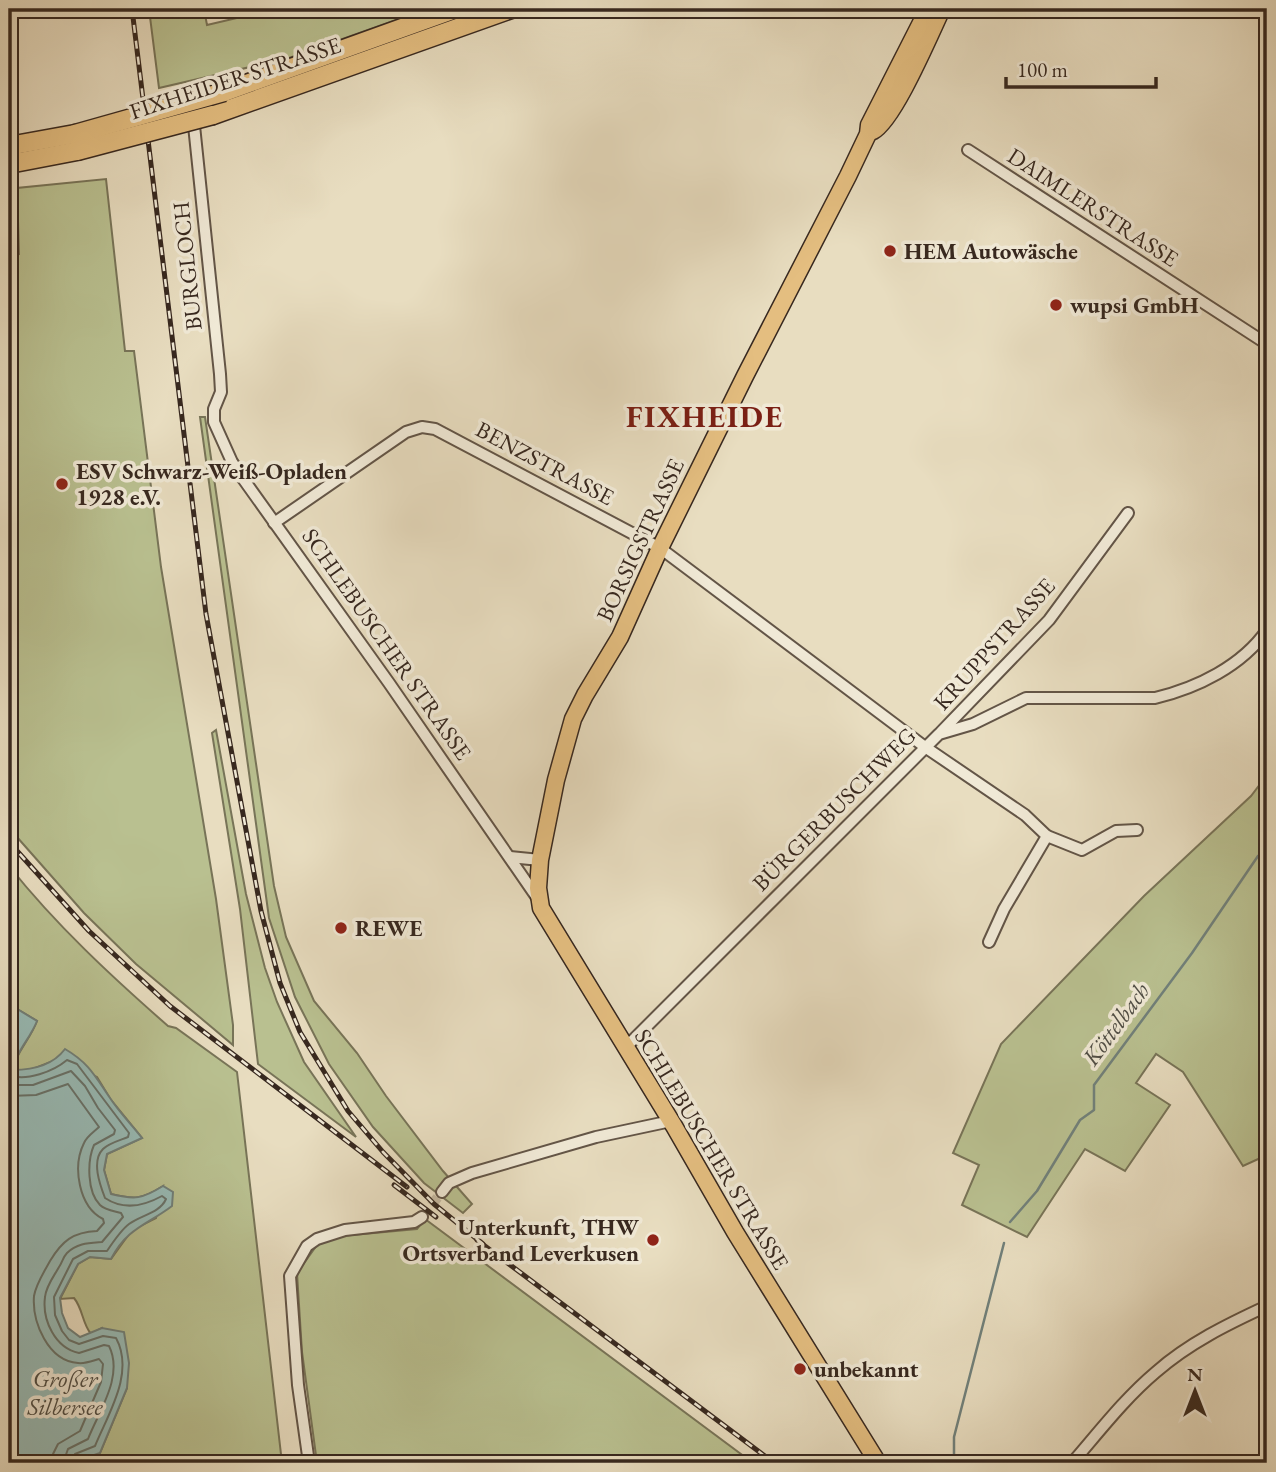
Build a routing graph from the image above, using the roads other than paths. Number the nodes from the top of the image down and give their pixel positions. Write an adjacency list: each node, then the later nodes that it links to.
1 (456, 9): 7 (highway, FIXHEIDER STRASSE, bridge)
2 (512, 9): 7 (highway, FIXHEIDER STRASSE, bridge)
3 (928, 9): 6 (main road)
4 (942, 9): 6 (main road)
5 (192, 109): 12 (street, BURGLOCH)
6 (868, 134): 15 (main road, BORSIGSTRASSE)
7 (76, 143): 8 (highway, FIXHEIDER STRASSE); 10 (highway, FIXHEIDER STRASSE)
8 (9, 146)
9 (968, 150): 11 (street, DAIMLERSTRASSE)
10 (9, 164)
11 (1267, 344)
12 (213, 417): 14 (street, SCHLEBUSCHER STRASSE)
13 (1128, 513): 17 (street, KRUPPSTRASSE)
14 (274, 523): 15 (street, BENZSTRASSE); 21 (street, SCHLEBUSCHER STRASSE)
15 (660, 548): 18 (street, BENZSTRASSE); 22 (main road, BORSIGSTRASSE)
16 (1267, 630): 17 (street, BÜRGERBUSCHWEG)
17 (939, 734): 18 (street, BÜRGERBUSCHWEG)
18 (925, 747): 20 (street, BENZSTRASSE); 25 (street, BÜRGERBUSCHWEG)
19 (1137, 830): 20 (street)
20 (1046, 836): 24 (street)
21 (510, 857): 22 (street); 23 (street, SCHLEBUSCHER STRASSE)
22 (540, 860): 23 (main road, BORSIGSTRASSE)
23 (539, 900): 25 (main road, SCHLEBUSCHER STRASSE)
24 (989, 942)
25 (625, 1048): 26 (main road, SCHLEBUSCHER STRASSE)
26 (671, 1121): 27 (street); 31 (main road, SCHLEBUSCHER STRASSE)
27 (442, 1192)
28 (422, 1217): 30 (street)
29 (1267, 1306): 32 (street)
30 (309, 1463)
31 (878, 1463)
32 (1072, 1463)

